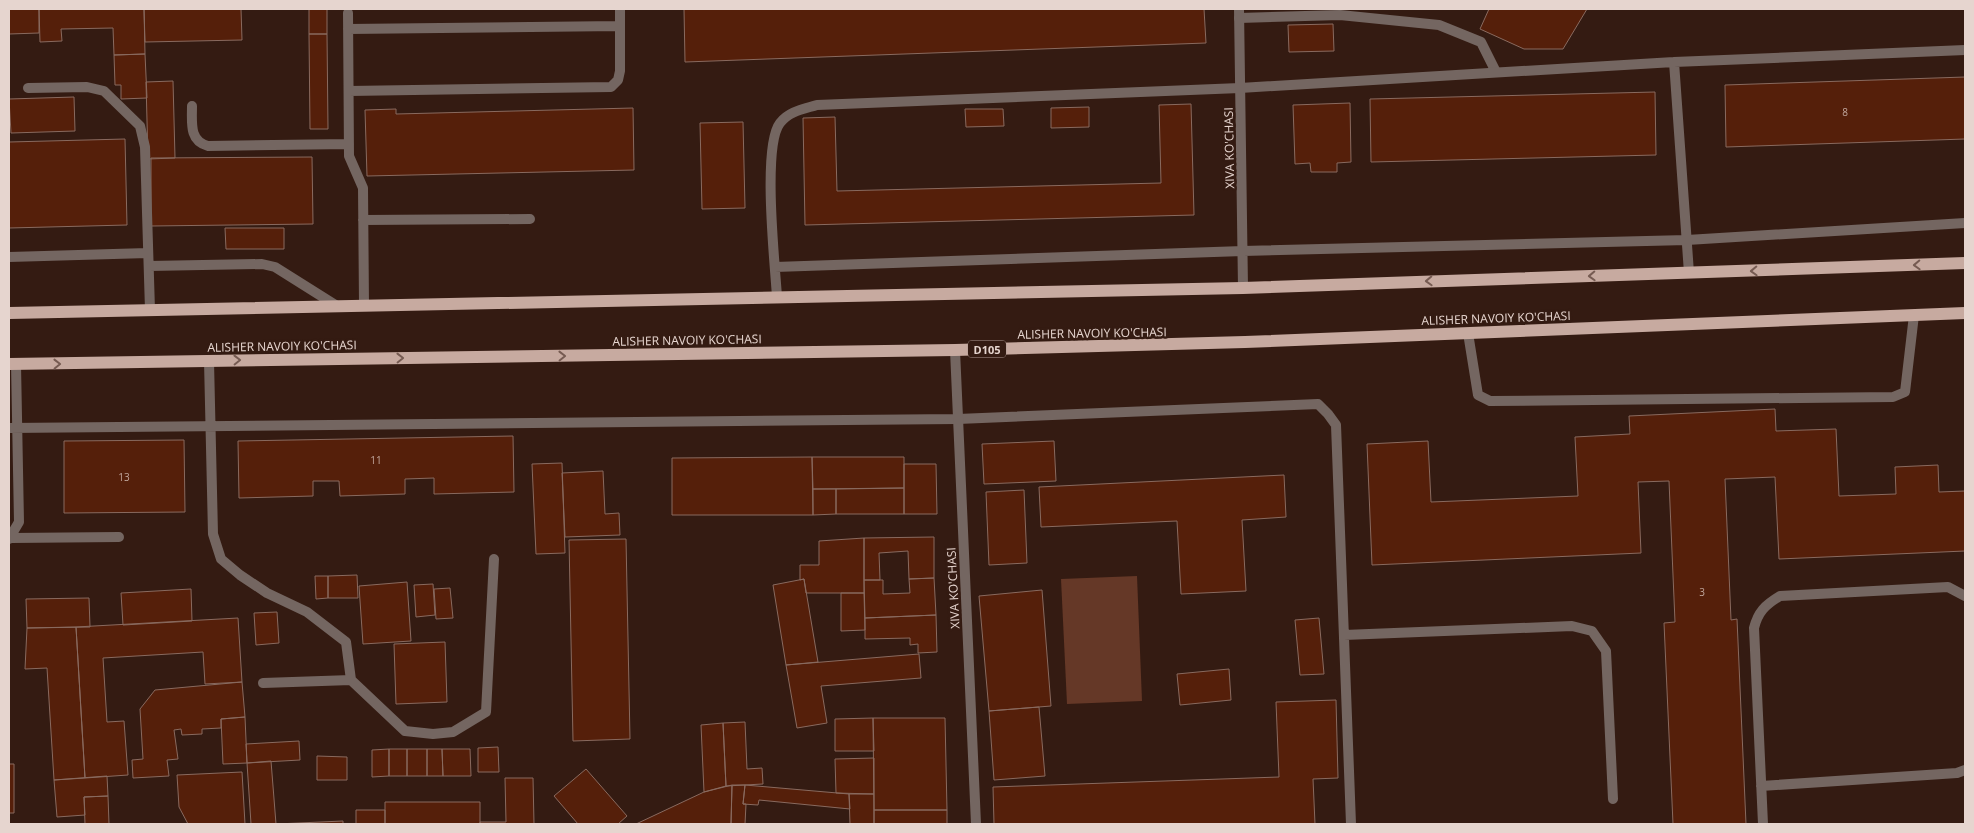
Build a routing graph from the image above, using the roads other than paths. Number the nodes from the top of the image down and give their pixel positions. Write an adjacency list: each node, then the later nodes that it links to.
1 (620, 9): 4 (street)
2 (348, 13): 5 (street)
3 (1239, 13): 8 (street); 10 (street, XIVA KO'CHASI)
4 (620, 26): 5 (street); 11 (street)
5 (348, 29): 11 (street)
6 (1965, 50): 7 (street)
7 (1674, 62): 8 (street); 17 (street)
8 (1496, 72): 10 (street)
9 (28, 88): 19 (street)
10 (1240, 88): 18 (street, XIVA KO'CHASI); 23 (street)
11 (349, 91): 13 (street)
12 (192, 106): 13 (street)
13 (349, 144): 15 (street)
14 (530, 218): 15 (street)
15 (363, 220): 27 (street)
16 (1965, 223): 17 (street)
17 (1687, 240): 18 (street); 24 (street)
18 (1243, 251): 23 (street); 25 (street, XIVA KO'CHASI)
19 (148, 253): 20 (street); 22 (street)
20 (9, 257)
21 (1965, 264): 24 (main road, one-way to 24)
22 (149, 266): 28 (street); 29 (street)
23 (775, 267): 26 (street)
24 (1689, 273): 25 (main road, one-way to 25)
25 (1243, 288): 26 (main road)
26 (777, 297): 27 (main road)
27 (364, 305): 28 (main road)
28 (337, 306): 29 (main road)
29 (150, 310): 30 (main road)
30 (9, 313)
31 (1965, 313): 32 (main road, ALISHER NAVOIY KO'CHASI / D105)
32 (1914, 315): 33 (main road, ALISHER NAVOIY KO'CHASI / D105); 33 (street)
33 (1468, 333): 34 (main road, ALISHER NAVOIY KO'CHASI / D105)
34 (954, 350): 35 (main road, ALISHER NAVOIY KO'CHASI / D105, one-way to 34); 37 (street, XIVA KO'CHASI)
35 (209, 361): 36 (main road, ALISHER NAVOIY KO'CHASI / D105, one-way to 35); 38 (street)
36 (12, 364): 39 (street)
37 (958, 419): 38 (street); 44 (street); 50 (street, XIVA KO'CHASI)
38 (210, 424): 39 (street); 45 (street)
39 (12, 428): 41 (street)
40 (119, 537): 41 (street)
41 (10, 538)
42 (494, 559): 45 (street)
43 (1965, 596): 48 (street)
44 (1344, 635): 49 (street); 51 (street)
45 (351, 680): 46 (street)
46 (263, 683)
47 (1965, 770): 48 (street)
48 (1761, 786): 52 (street)
49 (1613, 799)
50 (976, 824)
51 (1352, 824)
52 (1763, 824)

